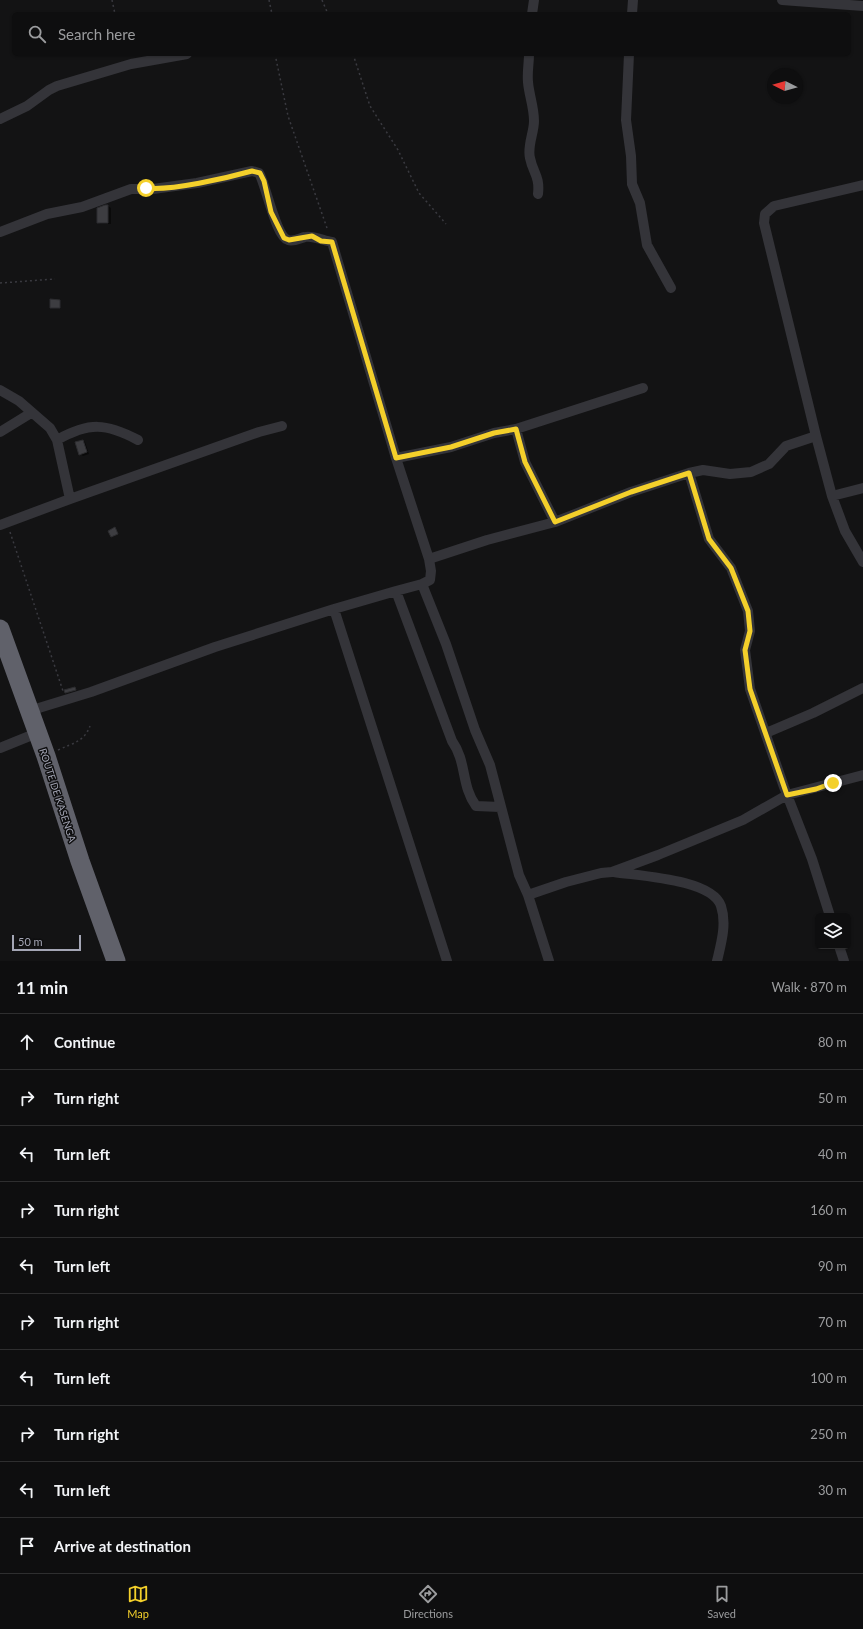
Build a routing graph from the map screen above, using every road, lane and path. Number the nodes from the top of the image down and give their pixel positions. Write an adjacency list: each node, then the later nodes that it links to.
1 (112, 0): 9 (path)
2 (269, 0): 10 (path)
3 (322, 0): 11 (path)
4 (534, 0): 12 (street)
5 (632, 0): 13 (street)
6 (782, 0): 7 (street)
7 (797, 1): 8 (street)
8 (863, 6)
9 (115, 12)
10 (272, 12)
11 (327, 12)
12 (532, 12)
13 (632, 12)
14 (176, 56): 19 (street)
15 (275, 56): 24 (path)
16 (354, 56): 22 (path)
17 (529, 56): 21 (street)
18 (629, 56): 27 (street)
19 (0, 119)
20 (863, 185): 34 (street)
21 (538, 194)
22 (446, 224)
23 (0, 232): 24 (street)
24 (332, 242): 37 (street)
25 (55, 280): 26 (path)
26 (0, 283)
27 (671, 288)
28 (643, 388): 32 (street)
29 (0, 390): 30 (street)
30 (31, 413): 33 (street); 35 (street)
31 (282, 426): 41 (street)
32 (516, 429): 37 (street); 42 (street)
33 (0, 432)
34 (816, 436): 38 (street); 40 (street)
35 (57, 440): 36 (street); 41 (street)
36 (138, 440)
37 (396, 458): 44 (street)
38 (689, 473): 42 (street); 55 (street)
39 (863, 488): 40 (street)
40 (832, 496): 45 (street)
41 (70, 499): 43 (street)
42 (555, 522): 44 (street)
43 (3, 523): 51 (path)
44 (429, 559): 46 (street)
45 (863, 562)
46 (422, 584): 47 (street); 60 (street)
47 (396, 591): 48 (street); 60 (street)
48 (334, 609): 51 (street); 66 (street)
49 (0, 629): 52 (highway, ROUTE DE KASENGA)
50 (863, 688): 55 (street)
51 (65, 699): 52 (street)
52 (29, 711): 54 (highway, ROUTE DE KASENGA)
53 (90, 726): 57 (path)
54 (37, 733): 56 (street); 57 (highway, ROUTE DE KASENGA)
55 (766, 733): 59 (street)
56 (0, 748)
57 (46, 756): 65 (highway, ROUTE DE KASENGA)
58 (863, 776): 59 (street)
59 (787, 795): 61 (street); 63 (street)
60 (500, 807): 62 (street)
61 (612, 872): 62 (street); 68 (street)
62 (528, 895): 67 (street)
63 (829, 913)
64 (840, 949): 69 (street)
65 (116, 961)
66 (447, 961)
67 (549, 961)
68 (717, 961)
69 (844, 961)

